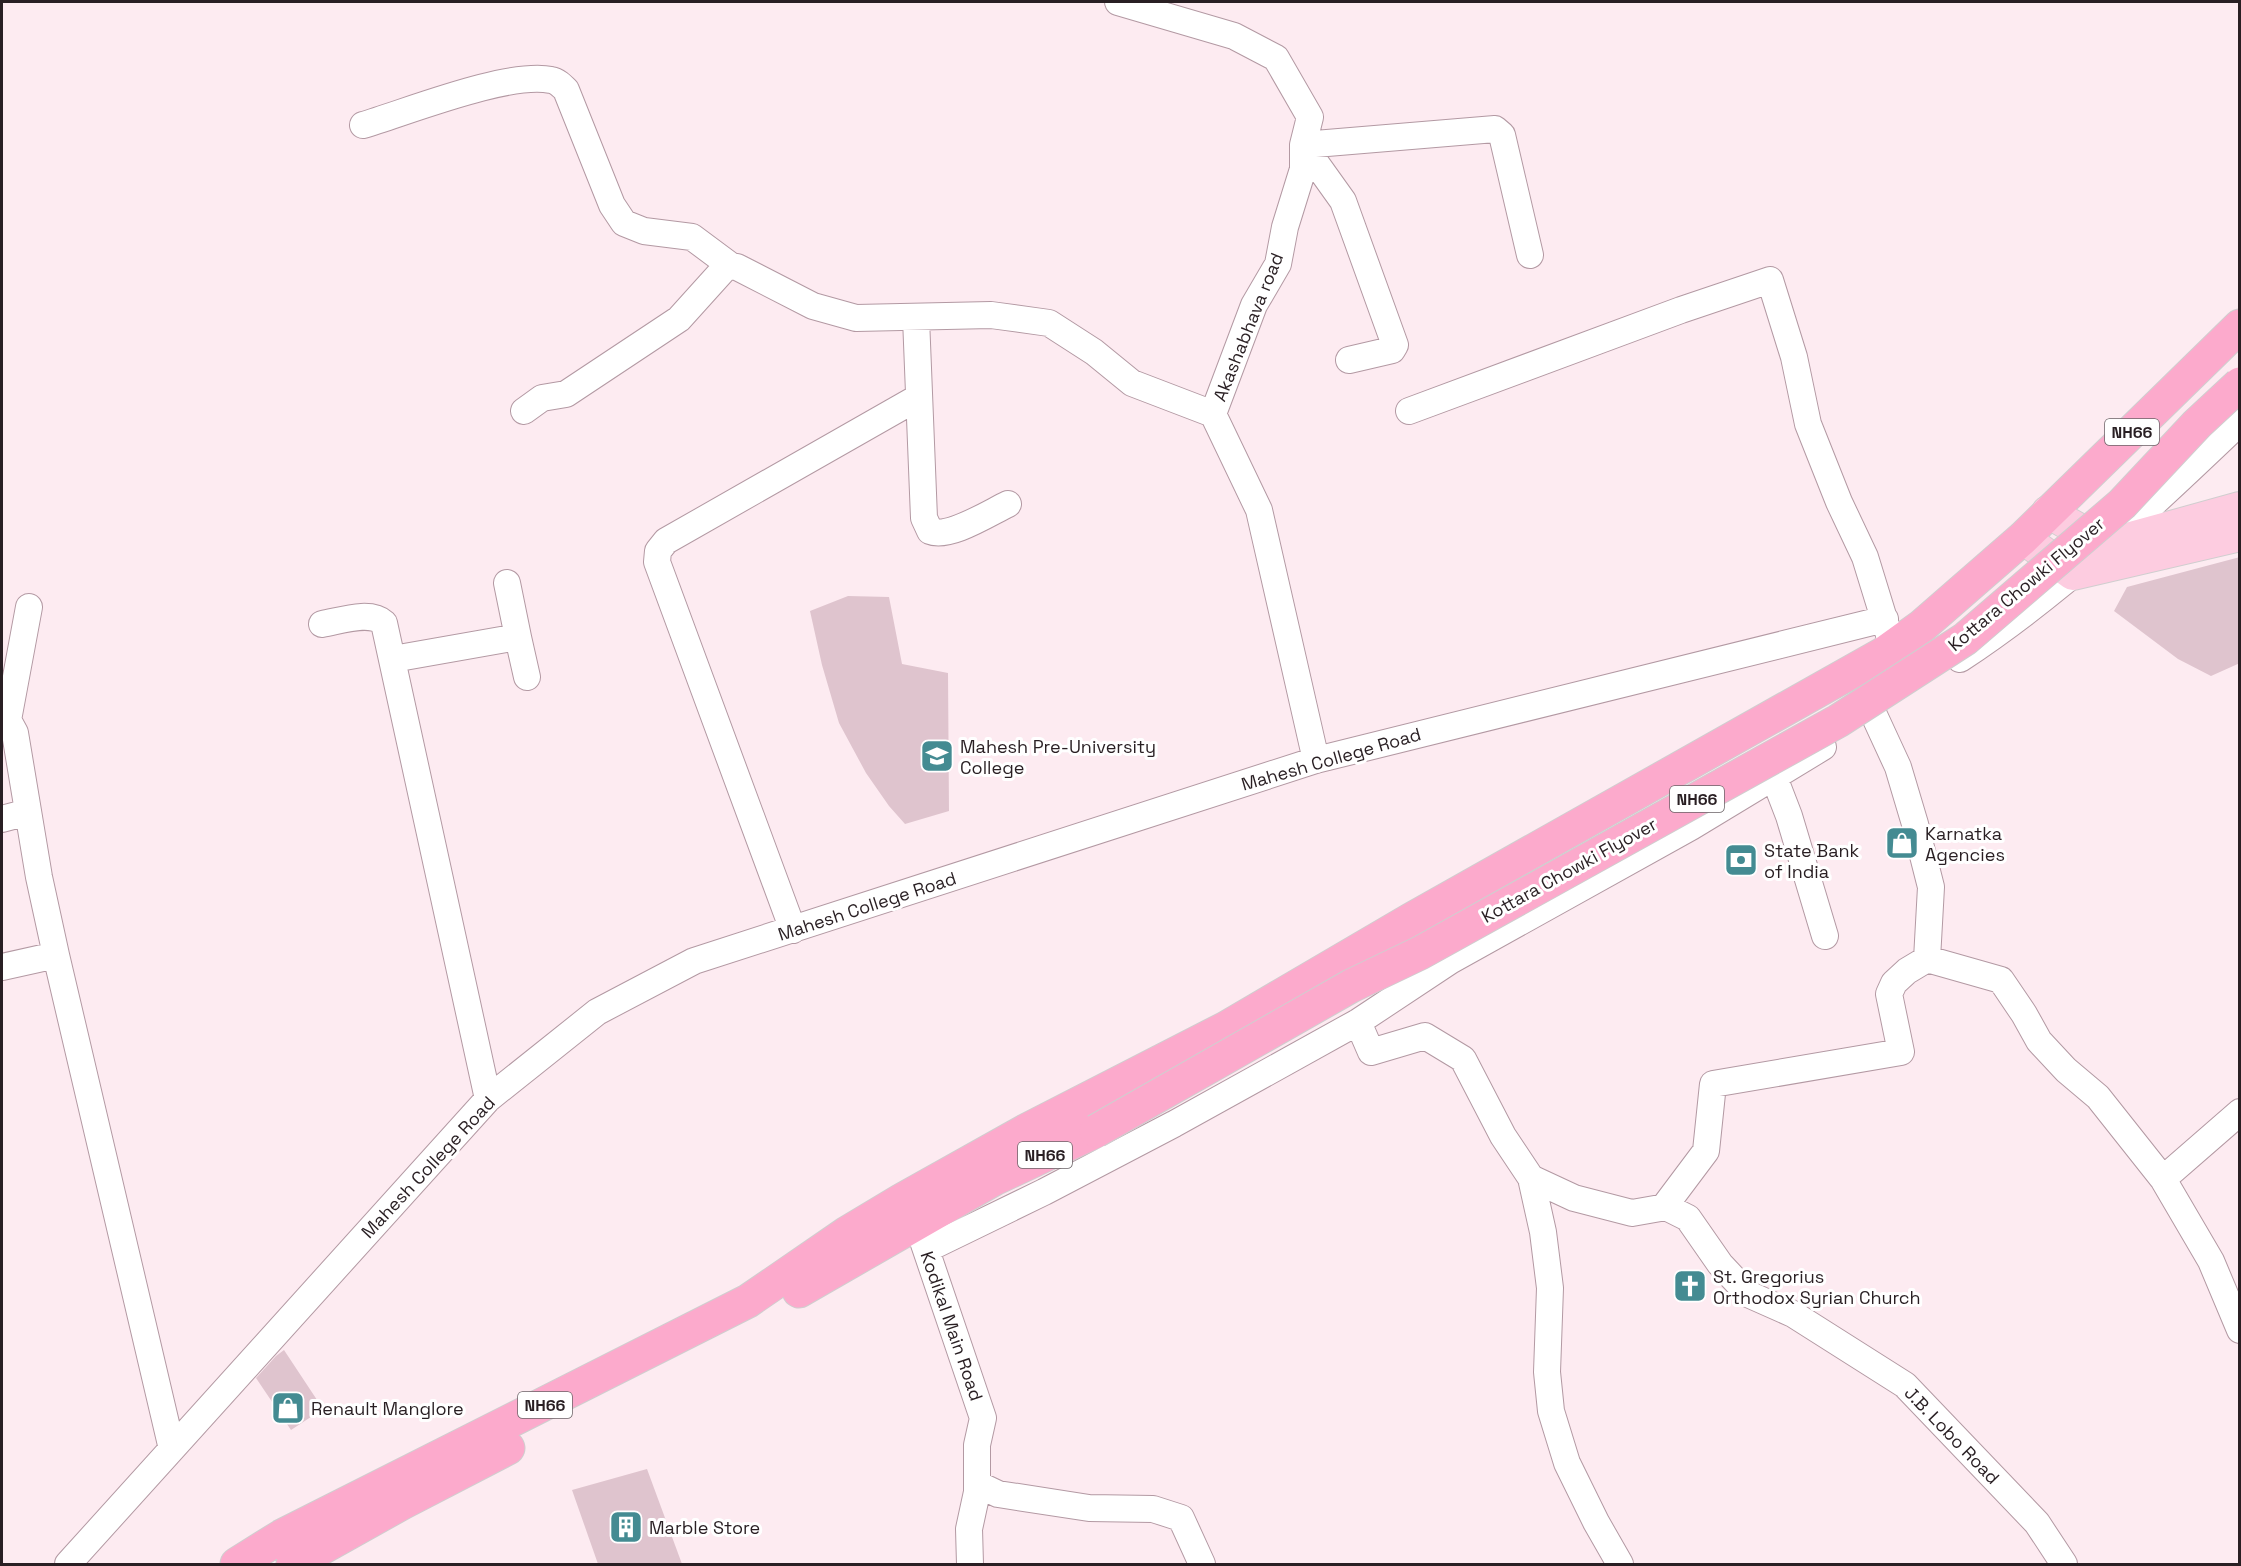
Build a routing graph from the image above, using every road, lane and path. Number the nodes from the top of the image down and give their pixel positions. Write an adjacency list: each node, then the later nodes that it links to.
1 (1118, 2): 3 (street, Akashabhava road)
2 (363, 125): 5 (street)
3 (1303, 146): 4 (street); 8 (street); 13 (street, Akashabhava road)
4 (1530, 255)
5 (731, 266): 6 (street); 11 (street)
6 (916, 318): 10 (street); 13 (street)
7 (2240, 326): 17 (highway, NH66)
8 (1349, 360)
9 (2240, 384): 46 (highway, Kottara Chowki Flyover / NH66, bridge)
10 (919, 397): 15 (street); 35 (street)
11 (524, 411)
12 (1409, 411): 25 (street)
13 (1213, 414): 31 (street, Akashabhava road)
14 (2240, 422): 20 (street)
15 (1008, 504)
16 (2240, 508): 20 (main road)
17 (2048, 512): 19 (highway, NH66); 20 (main road)
18 (2240, 535): 21 (main road)
19 (2023, 538): 21 (main road); 25 (highway, NH66)
20 (2106, 545): 21 (street)
21 (2073, 574): 29 (street)
22 (507, 583): 26 (street)
23 (29, 607): 30 (street)
24 (322, 624): 27 (street)
25 (1889, 633): 31 (street, Mahesh College Road); 46 (highway, NH66)
26 (518, 637): 27 (street); 28 (street)
27 (393, 659): 41 (street)
28 (527, 677)
29 (1874, 716): 32 (street); 38 (street)
30 (5, 718): 33 (street)
31 (1316, 760): 35 (street, Mahesh College Road)
32 (1774, 777): 36 (street); 40 (street)
33 (28, 812): 34 (street); 37 (street)
34 (2, 819)
35 (793, 930): 41 (street, Mahesh College Road)
36 (1825, 936)
37 (56, 955): 39 (street); 48 (street)
38 (1927, 959): 44 (street); 45 (street)
39 (2, 967)
40 (1358, 1022): 43 (street); 46 (street)
41 (488, 1099): 48 (street, Mahesh College Road)
42 (2240, 1112): 44 (street)
43 (1530, 1178): 45 (street); 55 (street)
44 (2163, 1179): 47 (street)
45 (1664, 1207): 56 (street, J.B. Lobo Road)
46 (915, 1224): 49 (street, Kodikal Main Road); 51 (highway, NH66); 52 (highway, NH66)
47 (2240, 1330)
48 (172, 1449): 50 (street, Mahesh College Road)
49 (977, 1484): 53 (street, Kodikal Main Road); 54 (street)
50 (69, 1564)
51 (237, 1564)
52 (293, 1564)
53 (970, 1564)
54 (1202, 1564)
55 (1620, 1564)
56 (2064, 1564)

